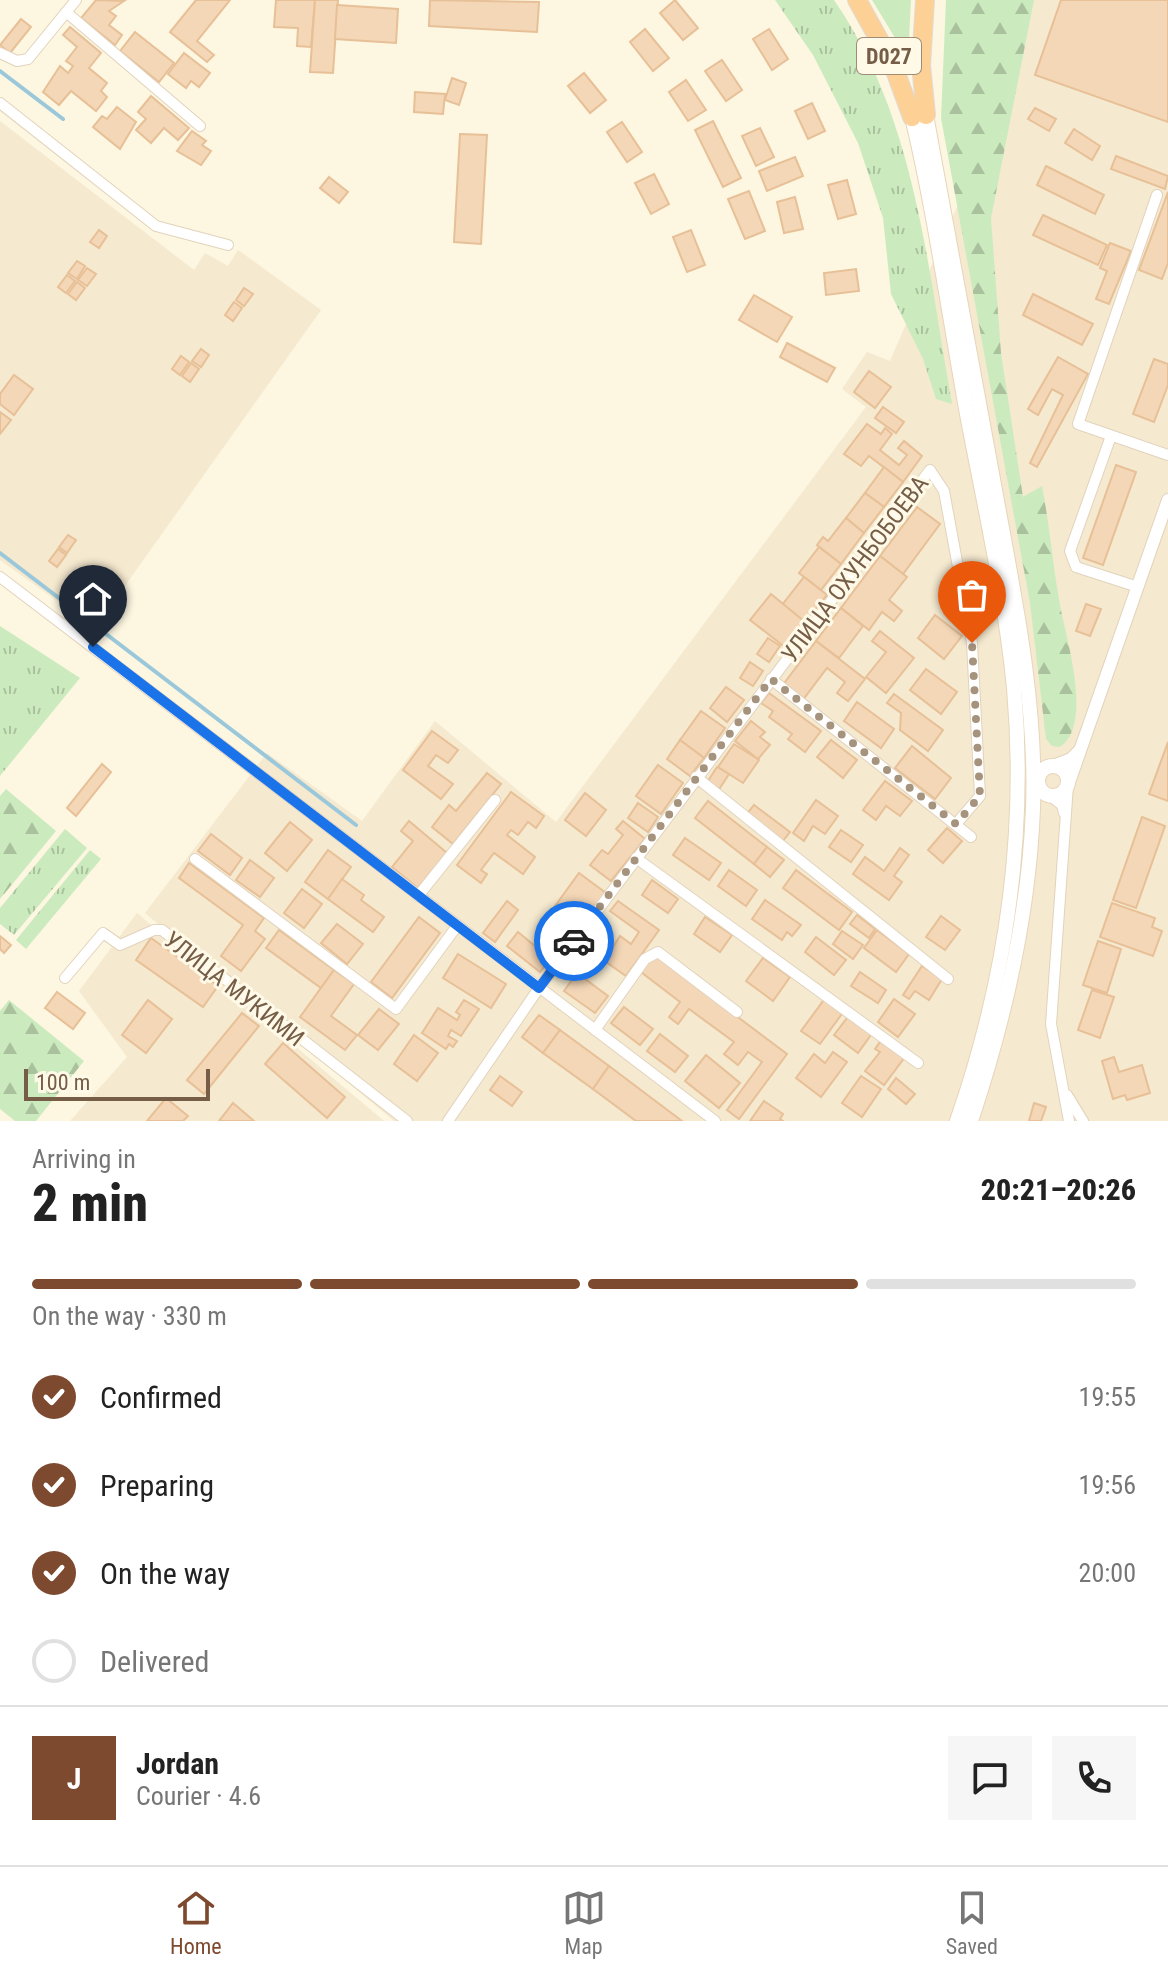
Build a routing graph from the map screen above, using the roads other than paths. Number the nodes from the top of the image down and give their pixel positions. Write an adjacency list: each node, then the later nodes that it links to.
1 (76, 0): 4 (street)
2 (857, 0): 7 (highway, D027)
3 (925, 0): 7 (highway, D027)
4 (66, 12): 5 (street); 8 (street)
5 (0, 53)
6 (0, 103): 10 (street)
7 (919, 116): 18 (main road, D027)
8 (200, 126)
9 (1157, 195): 11 (street)
10 (228, 245)
11 (1111, 436): 12 (street); 15 (street)
12 (1168, 455)
13 (1168, 500): 15 (street)
14 (0, 577): 30 (street)
15 (1138, 587): 17 (street)
16 (771, 679): 19 (street, УЛИЦА ОХУНБОБОЕВА); 26 (street); 26 (street, УЛИЦА ОХУНБОБОЕВА)
17 (1082, 747): 20 (street); 21 (street)
18 (1025, 754): 20 (main road); 20 (main road); 23 (main road, D027)
19 (696, 777): 28 (street, УЛИЦА ОХУНБОБОЕВА); 33 (street)
20 (1043, 781): 21 (main road); 21 (main road); 23 (main road); 24 (main road); 24 (main road); 25 (street)
21 (1068, 785): 25 (street)
22 (495, 800): 30 (street)
23 (1018, 804): 42 (main road, D027)
24 (1033, 807): 43 (main road)
25 (1065, 818): 38 (street)
26 (956, 824): 27 (street)
27 (971, 837)
28 (636, 858): 34 (street, УЛИЦА ОХУНБОБОЕВА); 37 (street)
29 (195, 859): 31 (street)
30 (418, 896): 31 (street)
31 (457, 926): 34 (street)
32 (65, 978): 39 (street, УЛИЦА МУКИМИ)
33 (948, 979)
34 (539, 988): 36 (street); 40 (street, УЛИЦА ОХУНБОБОЕВА)
35 (737, 1012): 36 (street)
36 (595, 1030): 41 (street)
37 (918, 1063)
38 (1063, 1090): 44 (street); 45 (street)
39 (407, 1121)
40 (448, 1121)
41 (715, 1121)
42 (957, 1121)
43 (971, 1121)
44 (1069, 1121)
45 (1083, 1121)

